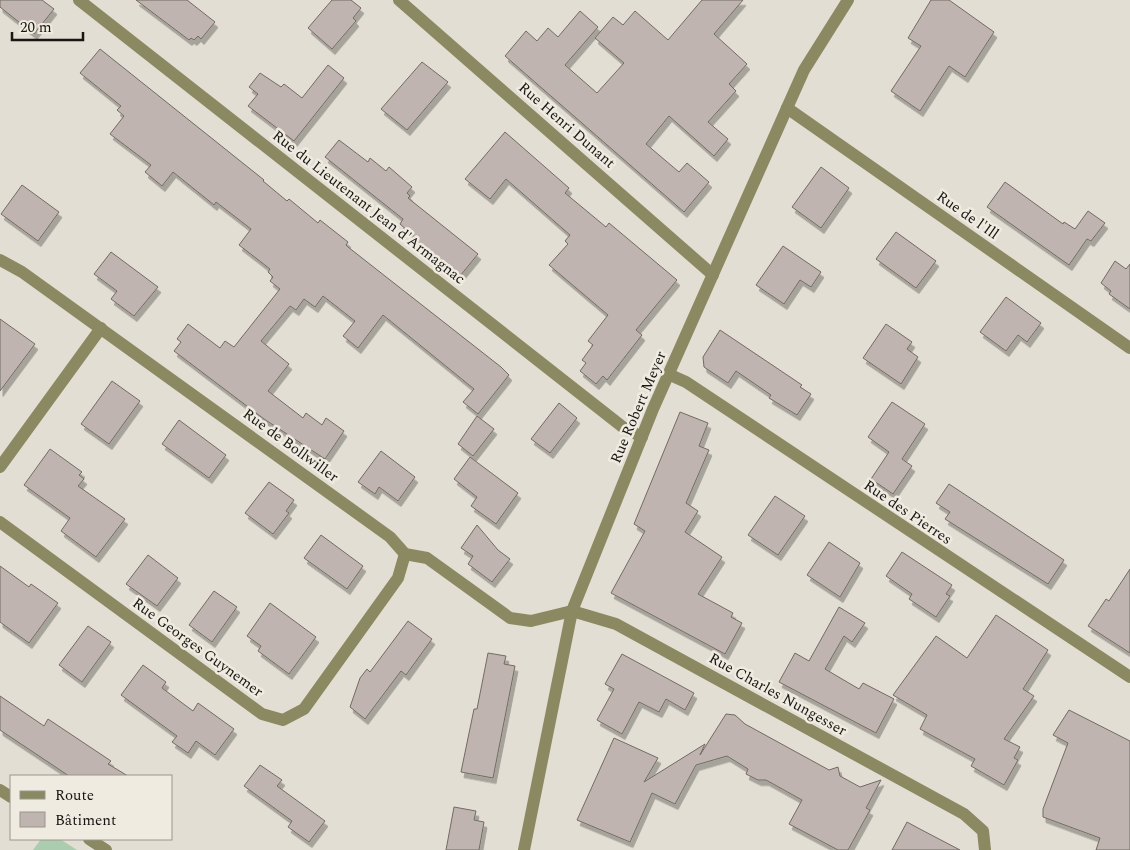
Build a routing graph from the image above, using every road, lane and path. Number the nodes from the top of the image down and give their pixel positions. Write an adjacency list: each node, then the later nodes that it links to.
1 (79, 0): 10 (street, Rue du Lieutenant Jean d'Armagnac)
2 (399, 0): 6 (street, Rue Henri Dunant)
3 (848, 0): 4 (street, Rue Robert Meyer)
4 (787, 108): 6 (street, Rue Robert Meyer); 8 (street, Rue de l'Ill)
5 (0, 260): 7 (street, Rue de Bollwiller)
6 (713, 275): 9 (street, Rue Robert Meyer)
7 (101, 328): 11 (street); 13 (street, Rue de Bollwiller)
8 (1130, 348)
9 (668, 374): 10 (street, Rue Robert Meyer); 15 (street, Rue des Pierres)
10 (642, 437): 14 (street, Rue Robert Meyer)
11 (0, 467)
12 (0, 522): 13 (street, Rue Georges Guynemer)
13 (405, 554): 14 (street)
14 (572, 611): 18 (street, Rue Robert Meyer); 19 (street, Rue Charles Nungesser)
15 (1130, 677)
16 (91, 840): 17 (street)
17 (106, 850)
18 (524, 850)
19 (985, 850)

